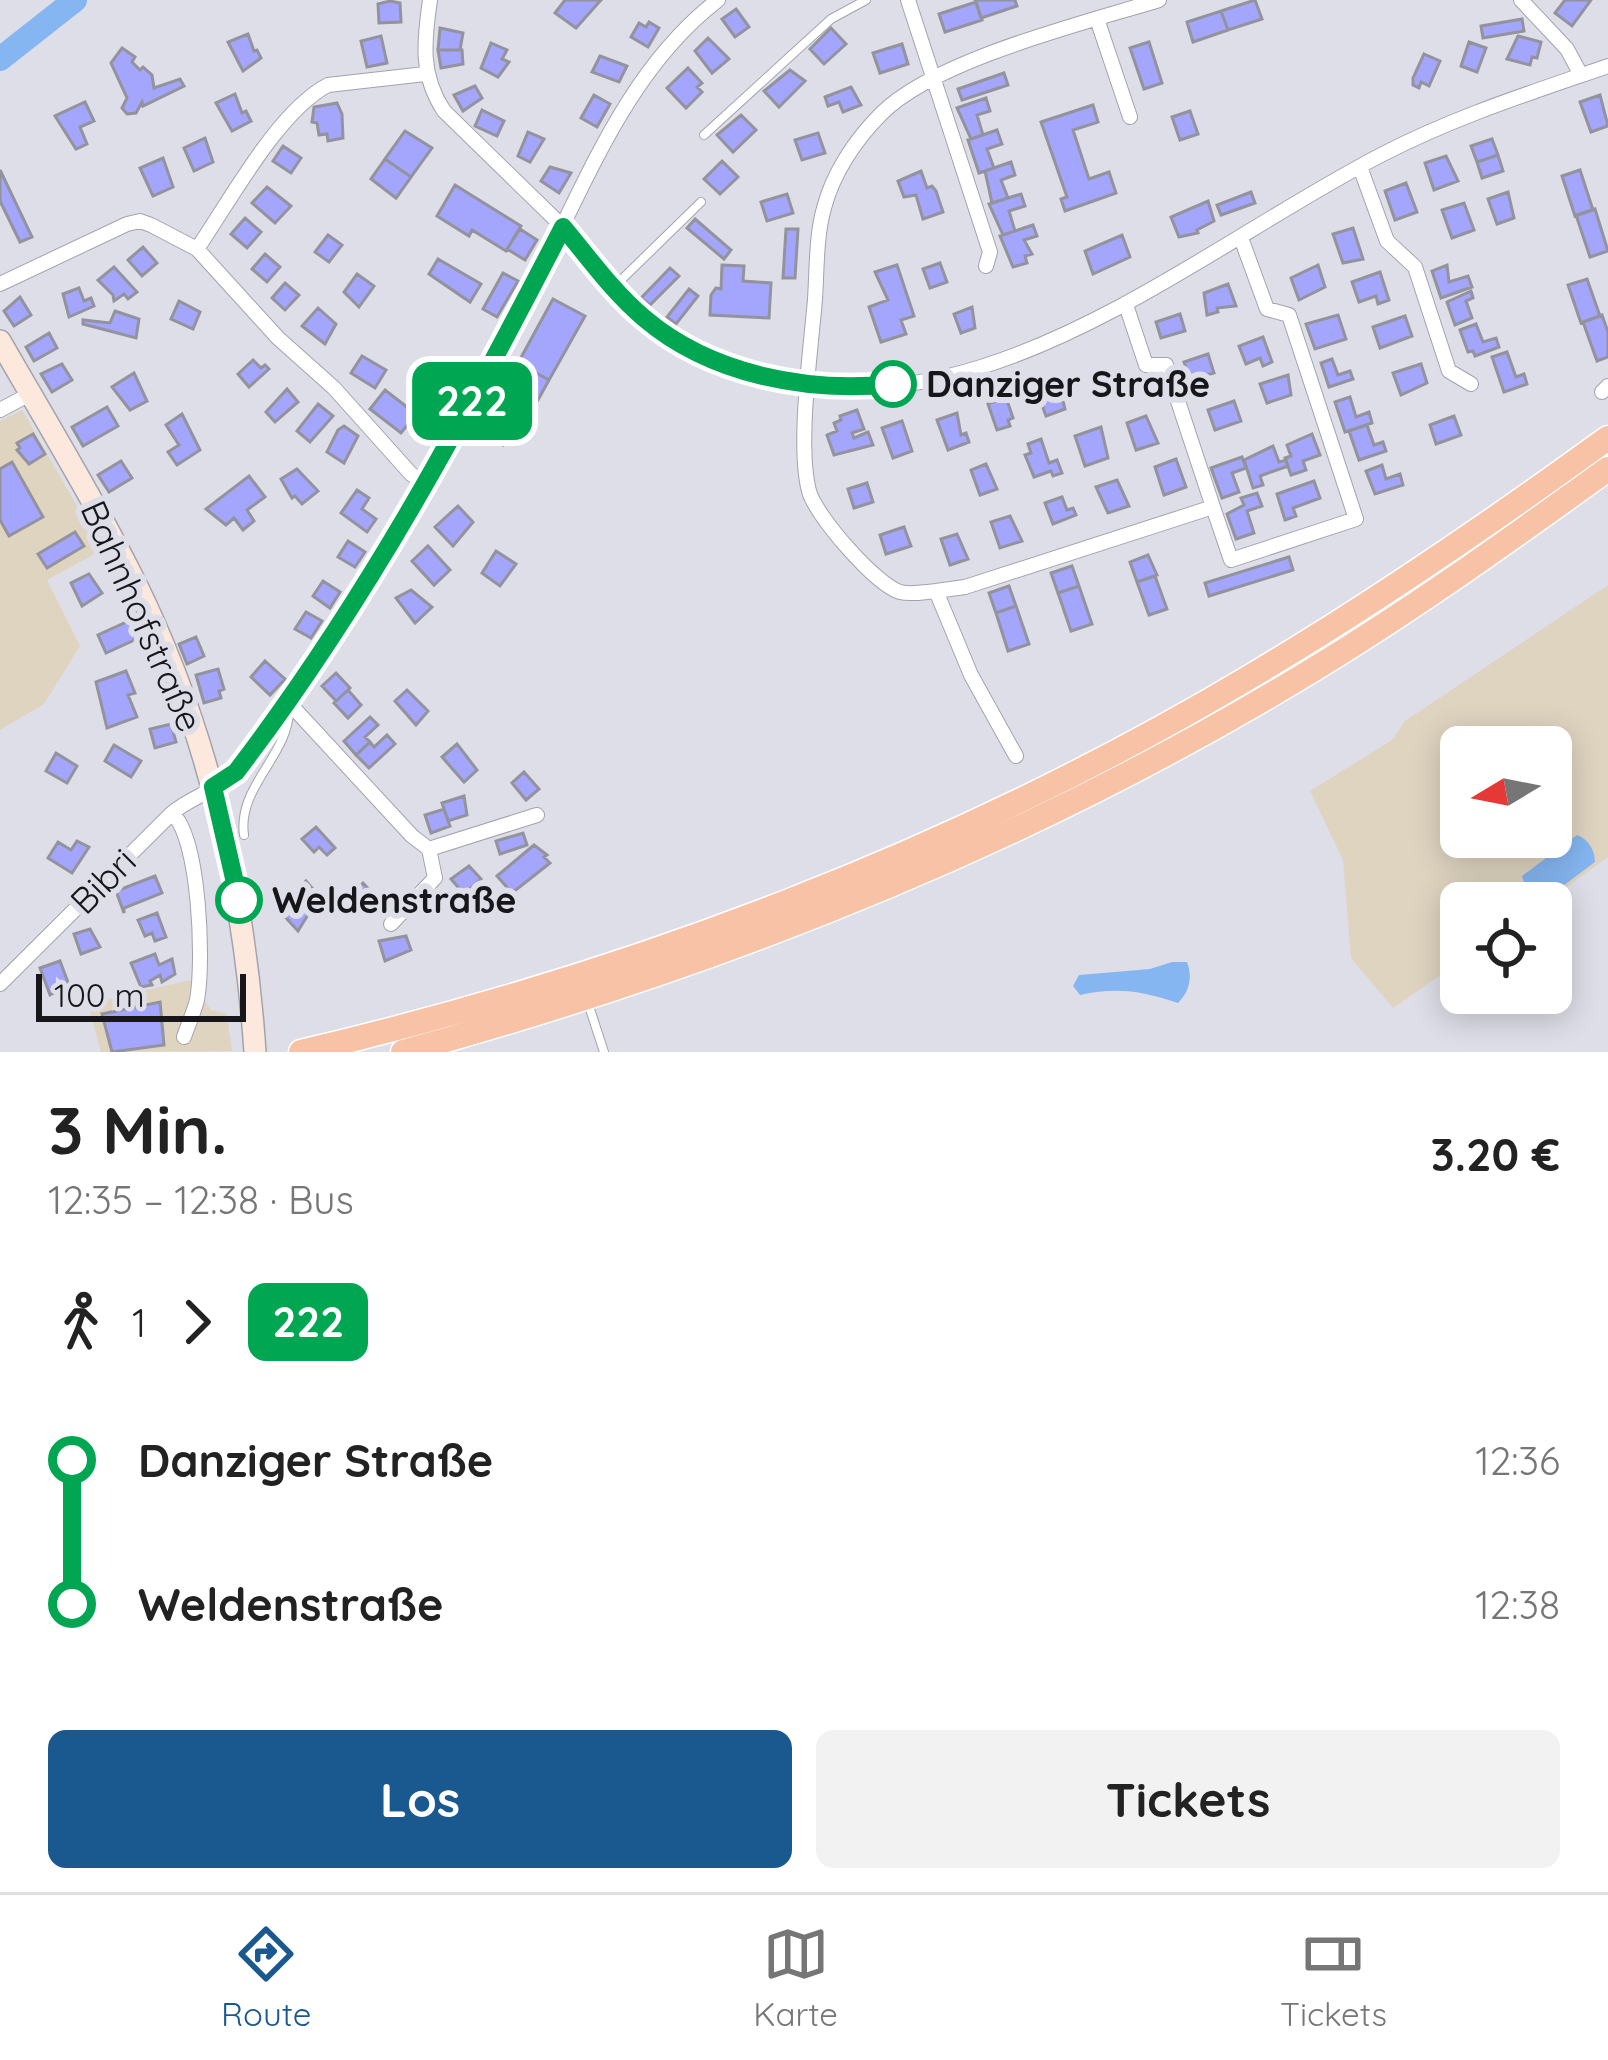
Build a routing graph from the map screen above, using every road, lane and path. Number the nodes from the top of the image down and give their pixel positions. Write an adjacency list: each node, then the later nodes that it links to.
1 (430, 0): 10 (street)
2 (718, 0): 17 (street)
3 (866, 0): 14 (lane)
4 (908, 0): 12 (street)
5 (1159, 0): 7 (street)
6 (1521, 0): 11 (street)
7 (1141, 3): 8 (street)
8 (1097, 19): 12 (street); 13 (street)
9 (1608, 66): 11 (street)
10 (425, 74): 17 (street); 19 (street)
11 (1581, 76): 15 (street)
12 (933, 77): 20 (street); 26 (street)
13 (1130, 117)
14 (704, 135)
15 (1360, 167): 18 (street); 25 (street)
16 (700, 202): 22 (lane)
17 (563, 227): 22 (street); 31 (street)
18 (1240, 238): 23 (street); 32 (street)
19 (196, 249): 21 (street); 31 (street)
20 (986, 266)
21 (0, 284)
22 (613, 288): 26 (street)
23 (1126, 305): 26 (street); 32 (street)
24 (0, 341): 27 (main road, Bahnhofstraße)
25 (1471, 384)
26 (808, 387): 33 (street)
27 (30, 394): 28 (street); 36 (main road, Bahnhofstraße)
28 (0, 410)
29 (1608, 438): 37 (highway)
30 (1608, 469): 37 (highway)
31 (428, 485): 34 (street)
32 (1213, 507): 33 (street)
33 (936, 591): 35 (street)
34 (289, 703): 36 (street); 41 (lane); 42 (street)
35 (1016, 756)
36 (213, 787): 39 (street, Bibri); 47 (main road, Bahnhofstraße)
37 (1068, 790): 38 (highway)
38 (1021, 812): 45 (highway); 48 (highway)
39 (172, 813): 44 (street, Bibri); 46 (street)
40 (538, 815): 42 (street)
41 (244, 835)
42 (429, 849): 43 (street)
43 (391, 924)
44 (0, 984)
45 (587, 998): 49 (highway); 50 (lane)
46 (184, 1037)
47 (255, 1052)
48 (301, 1052)
49 (403, 1052)
50 (604, 1052)

